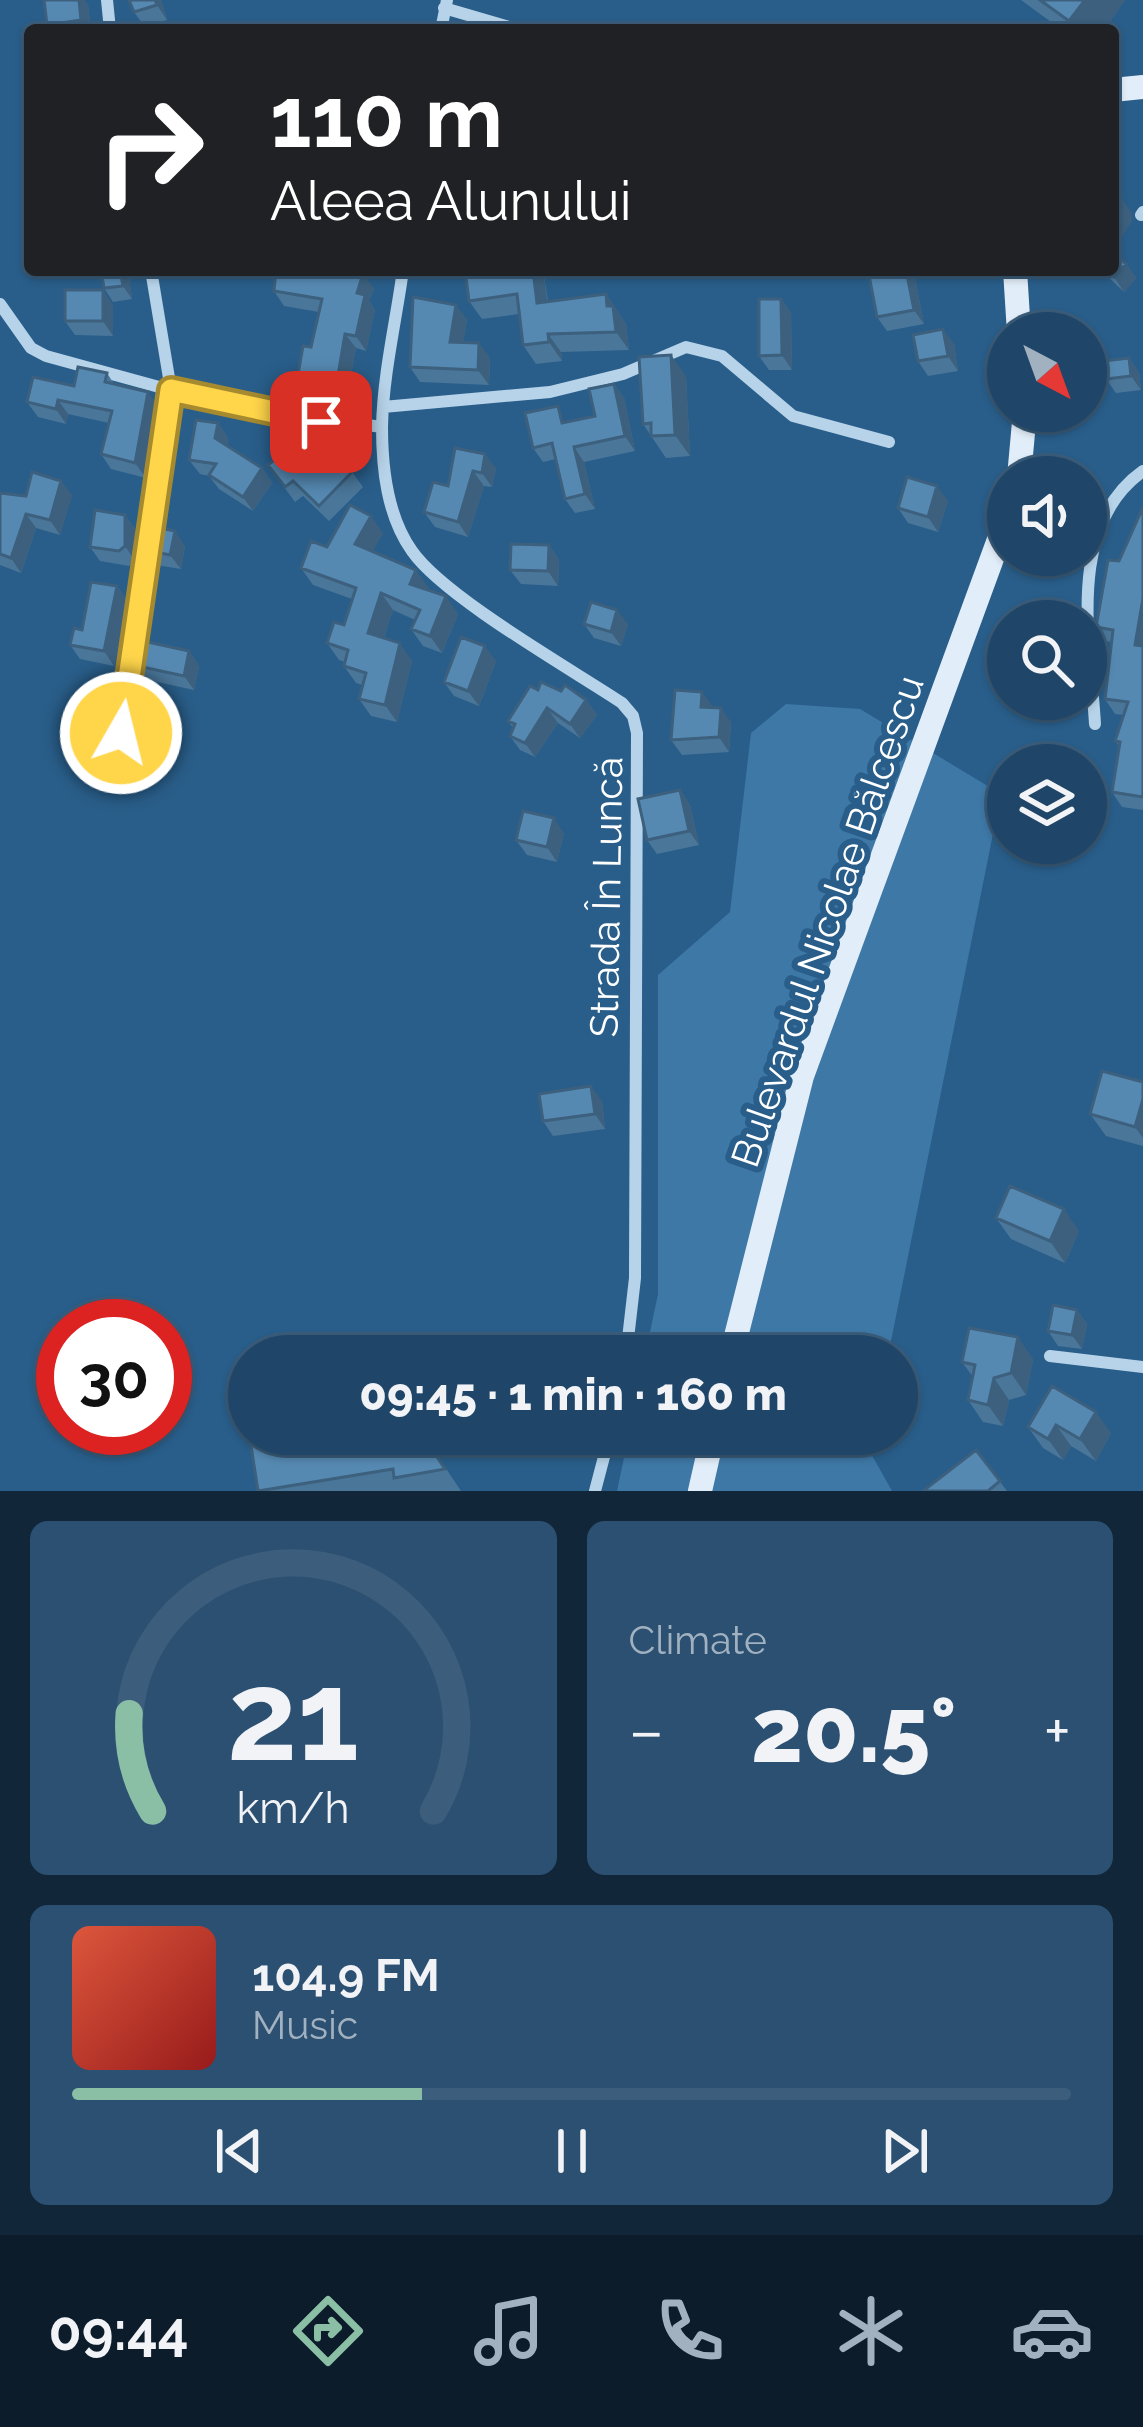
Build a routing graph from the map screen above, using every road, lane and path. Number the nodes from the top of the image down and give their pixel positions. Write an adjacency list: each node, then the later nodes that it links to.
1 (446, 4): 2 (street)
2 (502, 24)
3 (152, 276): 8 (street)
4 (403, 276): 9 (street, Strada În Luncă)
5 (1015, 276): 7 (street)
6 (0, 304): 8 (street)
7 (1018, 312)
8 (171, 390): 10 (street); 15 (street)
9 (383, 407): 10 (street, Strada În Luncă); 11 (street)
10 (382, 427): 16 (street, Strada În Luncă)
11 (889, 442)
12 (1143, 472): 14 (street)
13 (987, 572): 17 (street, Bulevardul Nicolae Bălcescu)
14 (1095, 724)
15 (121, 733)
16 (628, 1335)
17 (736, 1335)
18 (1050, 1356): 19 (street)
19 (1143, 1367)
20 (604, 1455): 22 (street)
21 (708, 1455): 23 (street)
22 (595, 1491)
23 (700, 1491)

